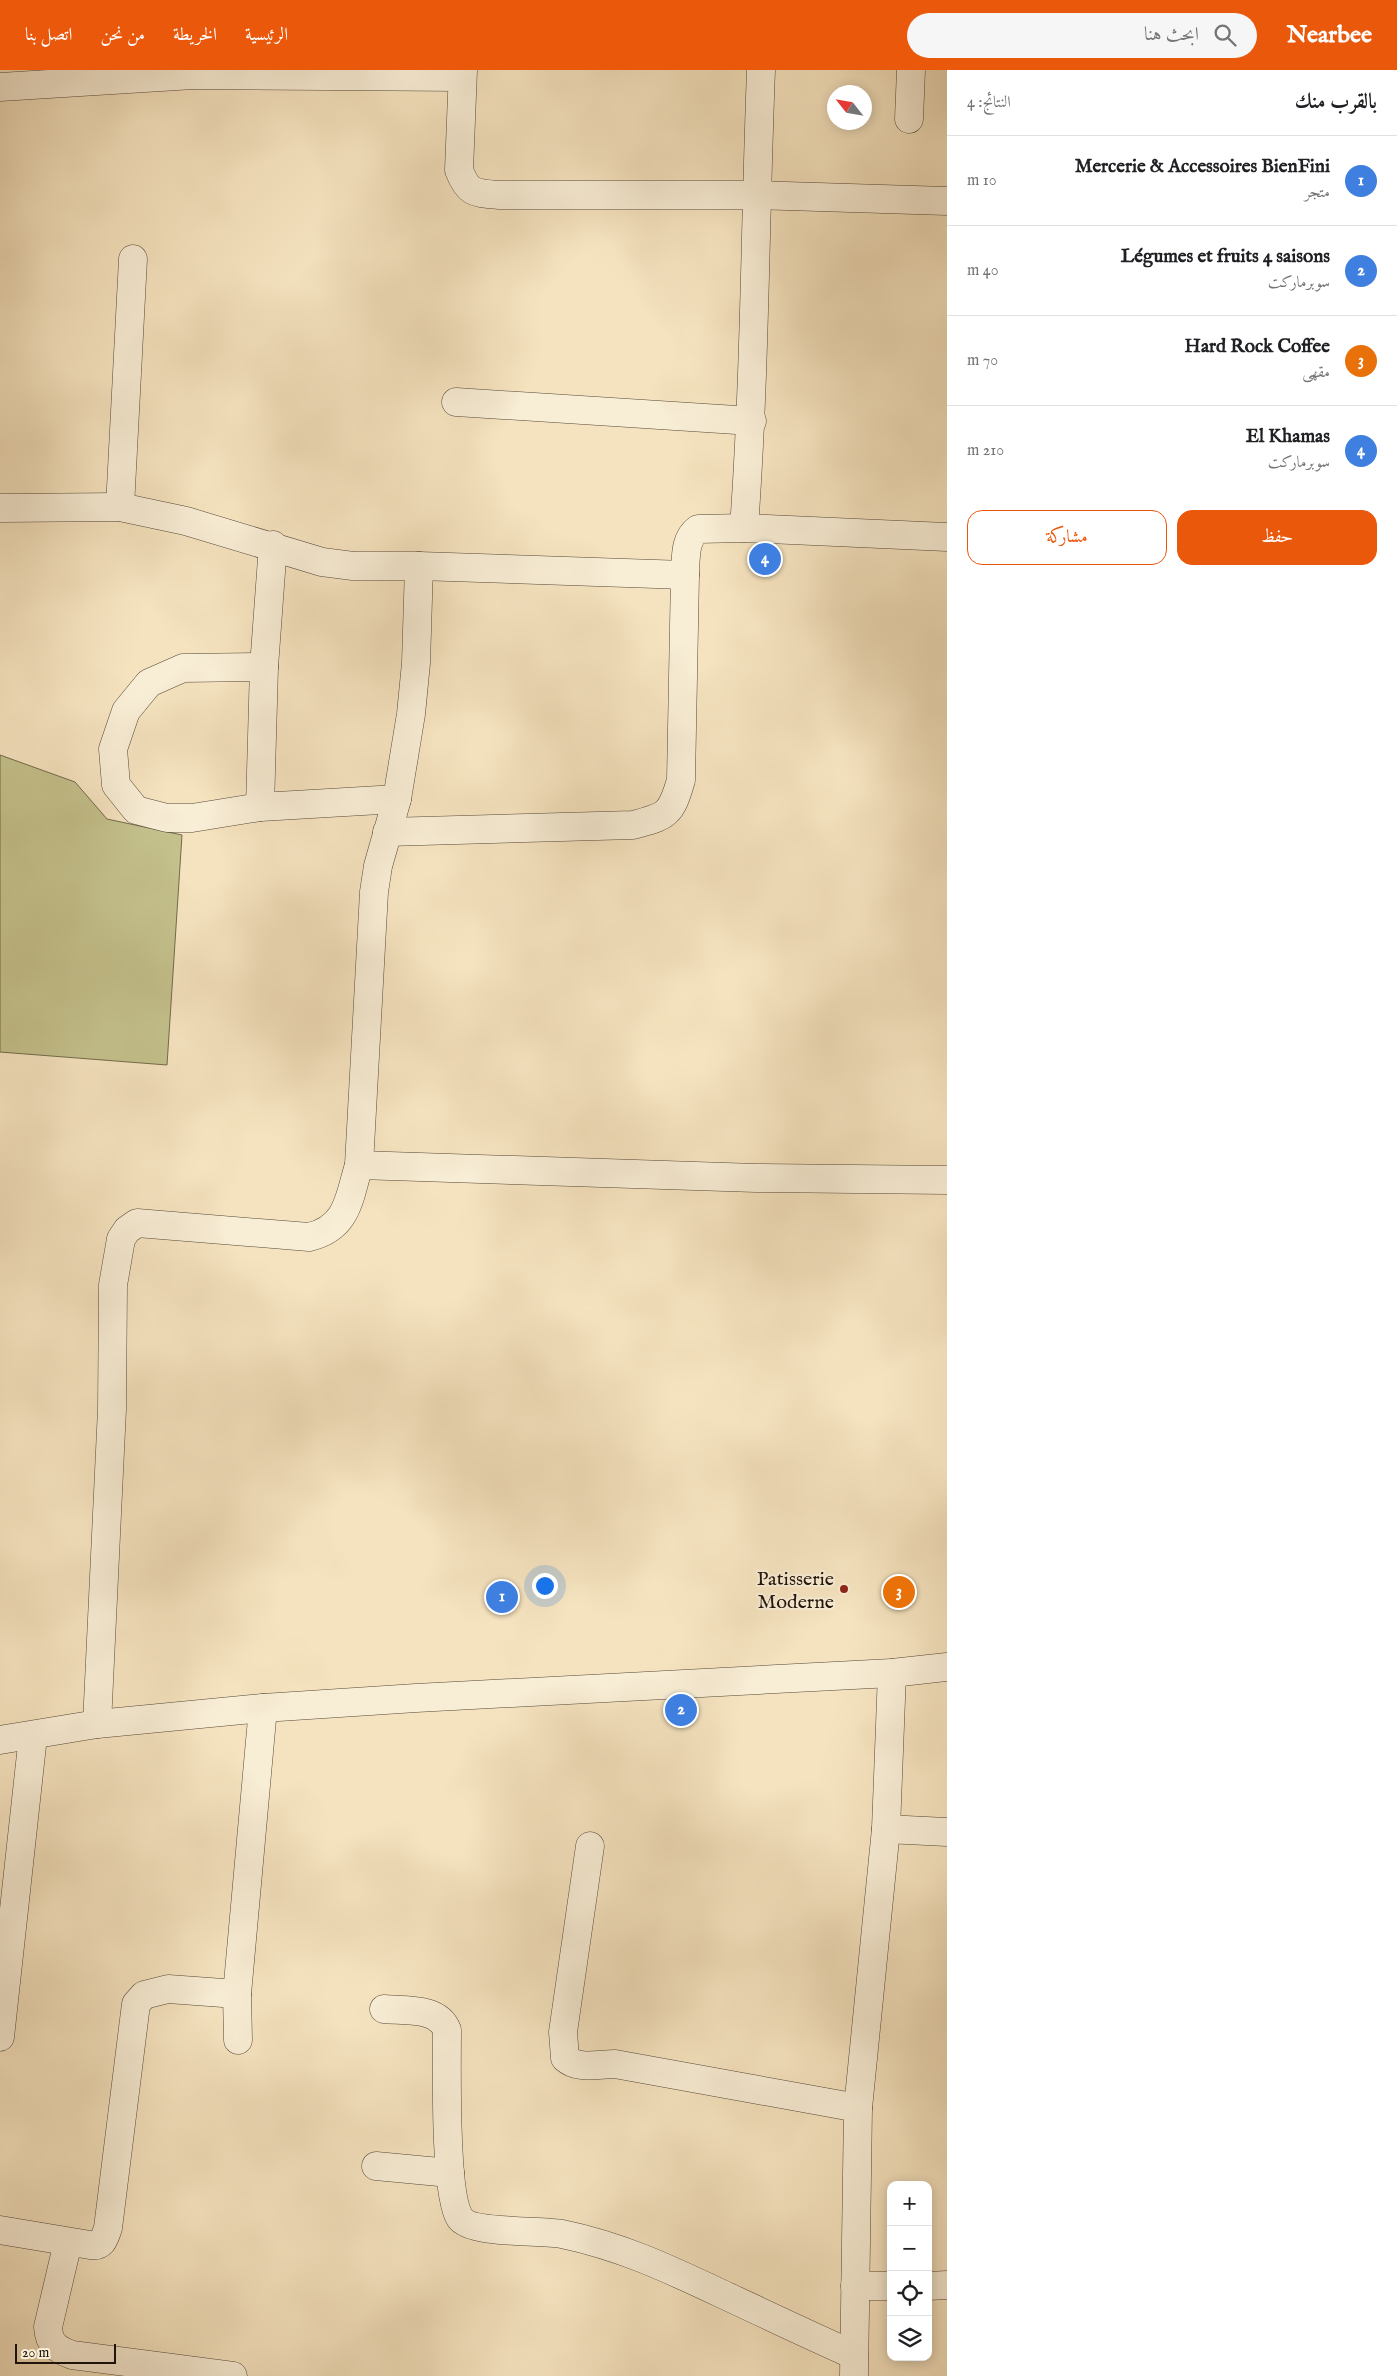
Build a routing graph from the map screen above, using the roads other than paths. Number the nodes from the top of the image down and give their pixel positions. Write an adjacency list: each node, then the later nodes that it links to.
1 (761, 70): 6 (street)
2 (912, 70): 5 (street)
3 (462, 74): 4 (street); 6 (street)
4 (0, 87)
5 (909, 119)
6 (756, 196): 7 (street); 10 (street)
7 (947, 200)
8 (133, 259): 11 (street)
9 (456, 402): 10 (street)
10 (752, 421): 13 (street)
11 (120, 507): 12 (street); 15 (street)
12 (0, 508)
13 (744, 528): 14 (street); 17 (street)
14 (947, 537)
15 (273, 545): 16 (street); 18 (street)
16 (419, 566): 17 (street); 19 (street)
17 (685, 575): 21 (street)
18 (264, 667): 20 (street); 20 (street)
19 (397, 799): 20 (street); 21 (street)
20 (260, 807)
21 (387, 832): 22 (street)
22 (359, 1165): 23 (street); 27 (street)
23 (947, 1180)
24 (947, 1667): 25 (street)
25 (892, 1673): 26 (street); 30 (street)
26 (263, 1708): 27 (street); 33 (street)
27 (97, 1724): 28 (street)
28 (33, 1736): 29 (street); 35 (street)
29 (0, 1740)
30 (886, 1829): 31 (street); 37 (street)
31 (947, 1832)
32 (590, 1846): 37 (street)
33 (237, 1994): 36 (street); 41 (street)
34 (384, 2009): 39 (street)
35 (0, 2037)
36 (238, 2040)
37 (858, 2108): 43 (street)
38 (376, 2166): 39 (street)
39 (450, 2173): 46 (street)
40 (0, 2230): 41 (street)
41 (68, 2242): 47 (street)
42 (947, 2285): 45 (street)
43 (855, 2286): 44 (street); 46 (street)
44 (887, 2286)
45 (932, 2286)
46 (854, 2366)
47 (233, 2376)

